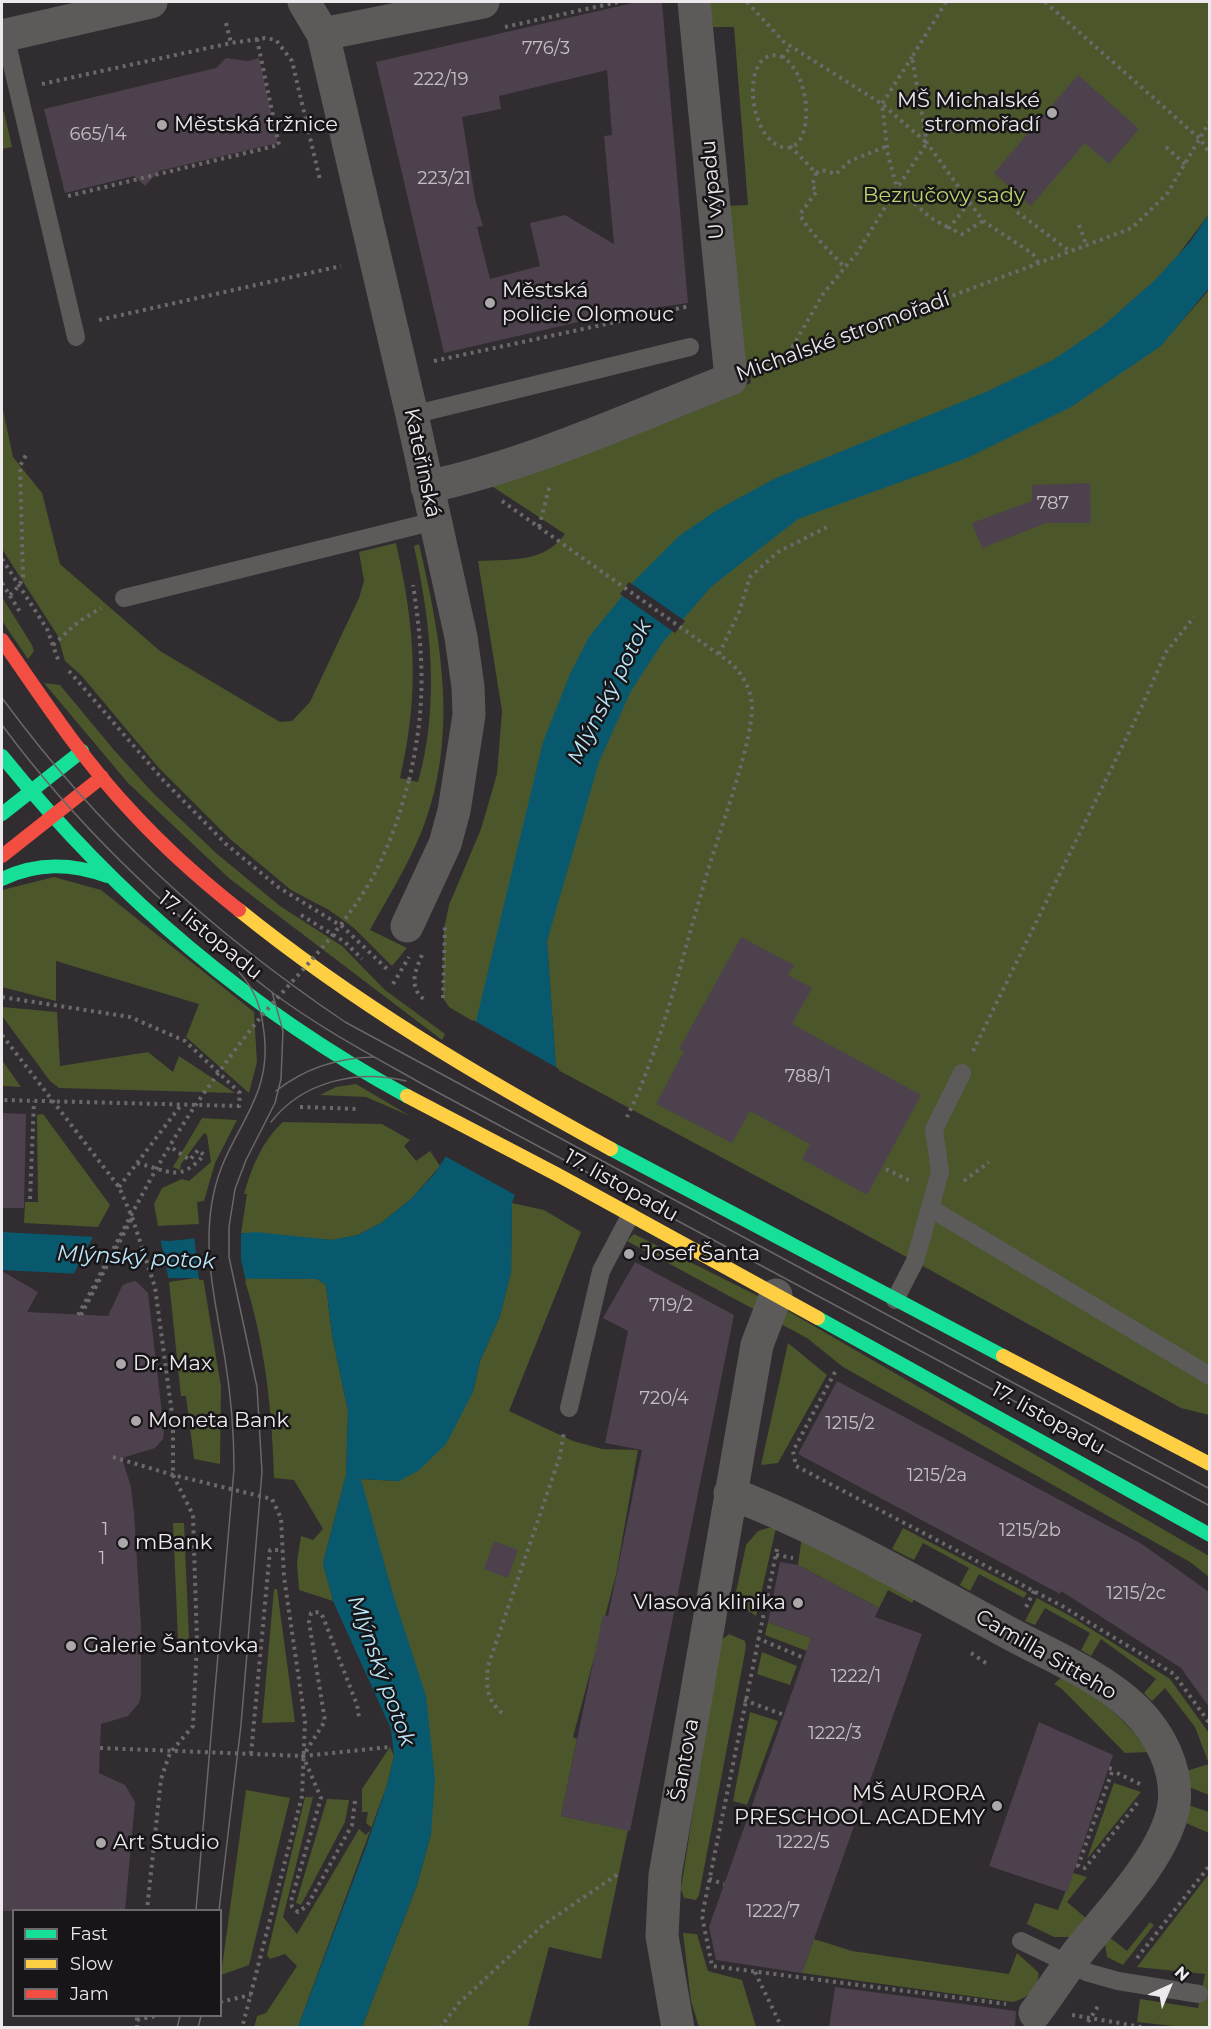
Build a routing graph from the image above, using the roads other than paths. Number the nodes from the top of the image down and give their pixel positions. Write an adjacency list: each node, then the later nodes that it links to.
1 (151, 2): 6 (street)
2 (304, 2): 5 (street, Kateřinská)
3 (483, 2): 5 (street)
4 (694, 2): 9 (street, U výpadu)
5 (323, 34): 10 (street, Kateřinská)
6 (3, 35): 7 (lane)
7 (75, 332)
8 (690, 346): 10 (lane)
9 (731, 379): 11 (street, Michalské stromořadí)
10 (412, 415): 11 (street, Kateřinská)
11 (427, 487): 12 (street, Kateřinská)
12 (435, 521): 13 (lane); 24 (street, Kateřinská)
13 (124, 598)
14 (2, 639): 15 (street)
15 (82, 752): 17 (street, 17. listopadu); 18 (street)
16 (2, 756): 18 (street, 17. listopadu)
17 (102, 777): 20 (street); 29 (street, 17. listopadu)
18 (32, 793): 19 (street); 20 (street, 17. listopadu)
19 (2, 814)
20 (53, 817): 21 (street); 22 (street, 17. listopadu)
21 (2, 856)
22 (107, 876): 23 (street); 27 (street, 17. listopadu)
23 (2, 879)
24 (410, 937)
25 (962, 1073): 26 (lane)
26 (930, 1208): 29 (lane); 30 (lane)
27 (630, 1216): 28 (street, 17. listopadu); 31 (lane)
28 (776, 1295): 33 (street, Šantova); 34 (street, 17. listopadu)
29 (895, 1300): 32 (street, 17. listopadu)
30 (1209, 1376)
31 (569, 1408)
32 (1209, 1464)
33 (730, 1493): 36 (street, Camilla Sitteho); 39 (street, Šantova)
34 (1209, 1535)
35 (1021, 1941): 36 (lane)
36 (1068, 1966): 37 (lane); 38 (street, Camilla Sitteho)
37 (1199, 1994)
38 (1037, 2011)
39 (678, 2028)

